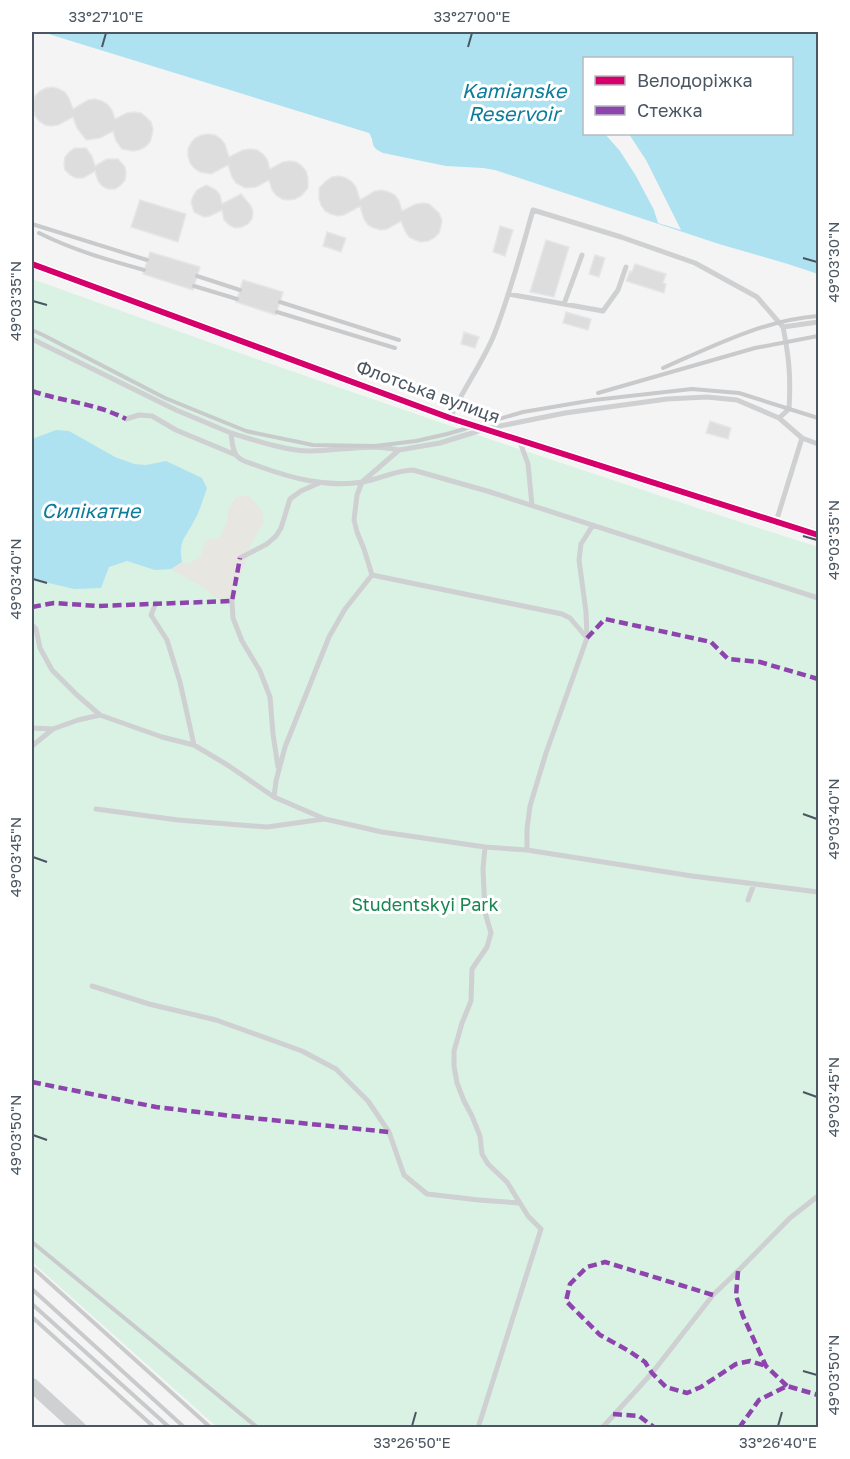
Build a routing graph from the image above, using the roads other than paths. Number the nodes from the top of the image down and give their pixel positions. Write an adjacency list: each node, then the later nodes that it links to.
1 (582, 255): 5 (lane)
2 (32, 264): 9 (street, Флотська вулиця)
3 (626, 267): 5 (lane)
4 (508, 294): 5 (lane); 7 (lane); 9 (lane)
5 (564, 304)
6 (819, 322): 7 (lane)
7 (783, 327): 10 (lane)
8 (32, 339): 13 (lane)
9 (450, 418): 12 (street, Флотська вулиця)
10 (779, 418): 12 (lane); 14 (lane)
11 (126, 419): 18 (lane)
12 (485, 429): 15 (street, Флотська вулиця); 17 (lane)
13 (231, 434): 17 (lane); 18 (lane)
14 (802, 438): 16 (lane); 22 (lane)
15 (519, 440): 21 (lane); 22 (street, Флотська вулиця)
16 (819, 444)
17 (399, 450): 20 (lane)
18 (236, 455): 19 (lane)
19 (321, 482): 20 (lane); 25 (lane)
20 (362, 482): 21 (lane); 26 (lane)
21 (532, 505): 23 (lane)
22 (776, 522): 24 (street, Флотська вулиця)
23 (593, 525): 27 (lane); 31 (lane)
24 (819, 536)
25 (240, 558)
26 (372, 575): 31 (lane); 37 (lane)
27 (819, 598)
28 (231, 601): 37 (lane)
29 (156, 603): 35 (lane)
30 (32, 625): 32 (lane)
31 (587, 638): 42 (lane)
32 (100, 715): 34 (lane); 35 (lane)
33 (32, 728): 34 (lane)
34 (53, 729): 36 (lane)
35 (194, 745): 38 (lane)
36 (32, 746)
37 (278, 771): 38 (lane)
38 (274, 797): 40 (lane)
39 (96, 809): 40 (lane)
40 (326, 819): 41 (lane)
41 (485, 847): 42 (lane); 48 (lane)
42 (527, 849): 43 (lane)
43 (754, 884): 44 (lane); 45 (lane)
44 (819, 892)
45 (748, 900)
46 (92, 986): 48 (lane)
47 (819, 1196): 52 (lane)
48 (519, 1203): 51 (lane)
49 (32, 1384): 50 (street)
50 (79, 1428)
51 (478, 1428)
52 (602, 1428)

